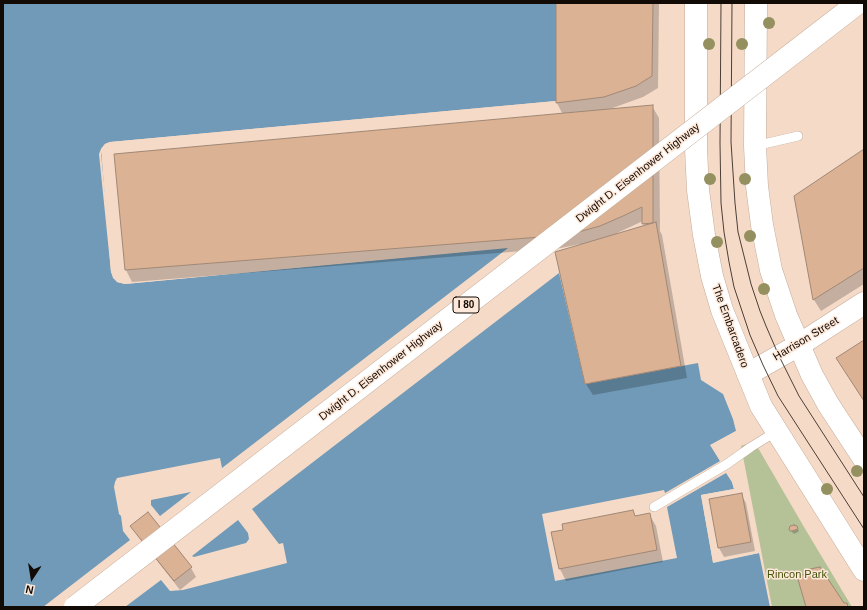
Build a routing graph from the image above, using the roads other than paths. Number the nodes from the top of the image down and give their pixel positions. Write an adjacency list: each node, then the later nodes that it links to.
1 (696, 3): 9 (main road, The Embarcadero)
2 (756, 3): 6 (main road)
3 (858, 3): 14 (main road, Dwight D. Eisenhower Highway / I 80, bridge)
4 (864, 9): 15 (main road, Dwight D. Eisenhower Highway / I 80)
5 (798, 136): 6 (lane)
6 (755, 146): 8 (main road)
7 (864, 303): 8 (main road, Harrison Street)
8 (799, 345): 9 (main road, Harrison Street); 11 (main road)
9 (748, 374): 10 (main road, The Embarcadero)
10 (777, 431): 12 (lane); 13 (main road, The Embarcadero)
11 (864, 459)
12 (657, 505)
13 (864, 570)
14 (75, 607)
15 (88, 607)

